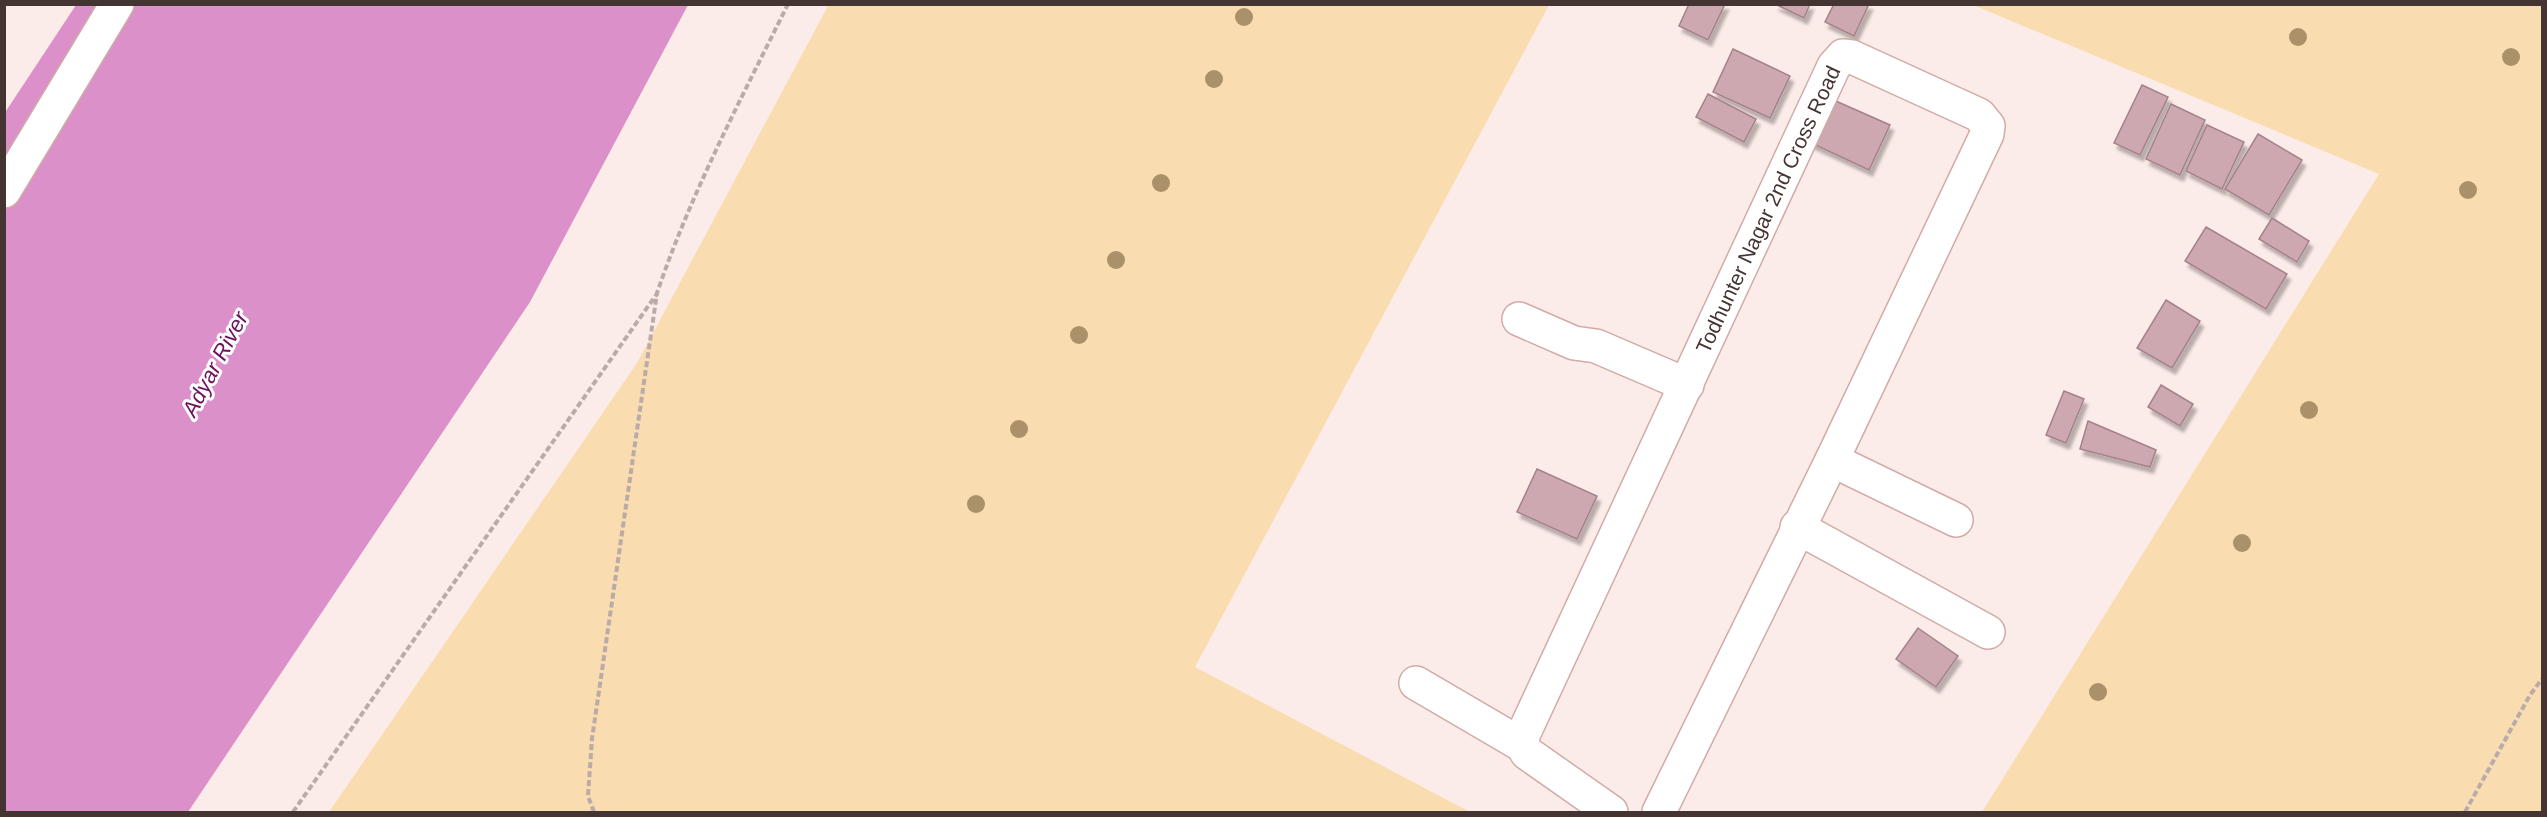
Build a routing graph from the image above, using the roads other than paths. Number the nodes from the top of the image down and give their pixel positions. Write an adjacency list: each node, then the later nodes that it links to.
1 (117, 4): 2 (street)
2 (4, 191)
3 (1519, 319): 4 (street)
4 (1688, 385): 5 (street, Todhunter Nagar 2nd Cross Road); 10 (street, Todhunter Nagar 2nd Cross Road)
5 (1832, 460): 6 (street); 7 (street, Todhunter Nagar 2nd Cross Road)
6 (1956, 520)
7 (1797, 527): 8 (street); 12 (street, Todhunter Nagar 2nd Cross Road)
8 (1988, 632)
9 (1416, 683): 10 (street)
10 (1522, 745): 11 (street)
11 (1611, 813)
12 (1659, 813)

